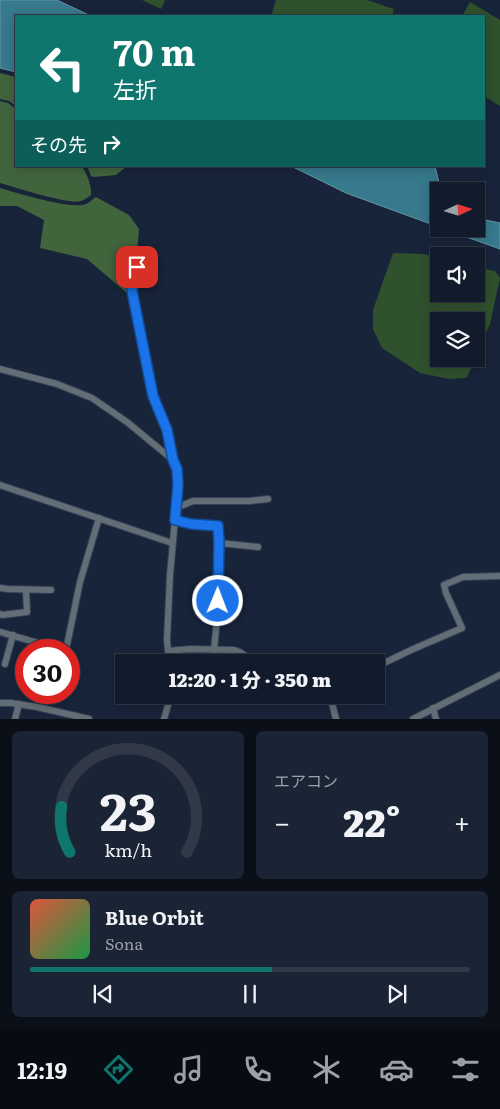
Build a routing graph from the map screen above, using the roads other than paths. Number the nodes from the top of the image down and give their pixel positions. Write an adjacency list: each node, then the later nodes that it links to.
1 (137, 267): 3 (street)
2 (0, 369): 3 (street)
3 (173, 460): 6 (street)
4 (0, 485): 7 (street)
5 (268, 500): 6 (street)
6 (176, 508): 8 (street)
7 (99, 518): 10 (street); 20 (street)
8 (175, 520): 9 (street); 10 (street)
9 (219, 542): 11 (street); 21 (street)
10 (172, 543): 22 (street)
11 (258, 547)
12 (500, 576): 24 (street)
13 (0, 588): 14 (street)
14 (26, 590): 15 (street); 16 (street)
15 (51, 590)
16 (0, 614)
17 (0, 632): 18 (street)
18 (13, 635): 19 (street); 25 (street)
19 (27, 639)
20 (67, 639)
21 (214, 650): 22 (street); 23 (street)
22 (168, 651)
23 (243, 654)
24 (385, 662)
25 (5, 664)
26 (500, 675): 32 (street)
27 (0, 702): 28 (street)
28 (15, 704)
29 (19, 704): 33 (street); 34 (street)
30 (168, 704): 35 (street)
31 (332, 704): 36 (street)
32 (433, 708): 37 (street); 38 (street)
33 (15, 719)
34 (89, 719)
35 (164, 719)
36 (336, 719)
37 (413, 719)
38 (436, 719)

